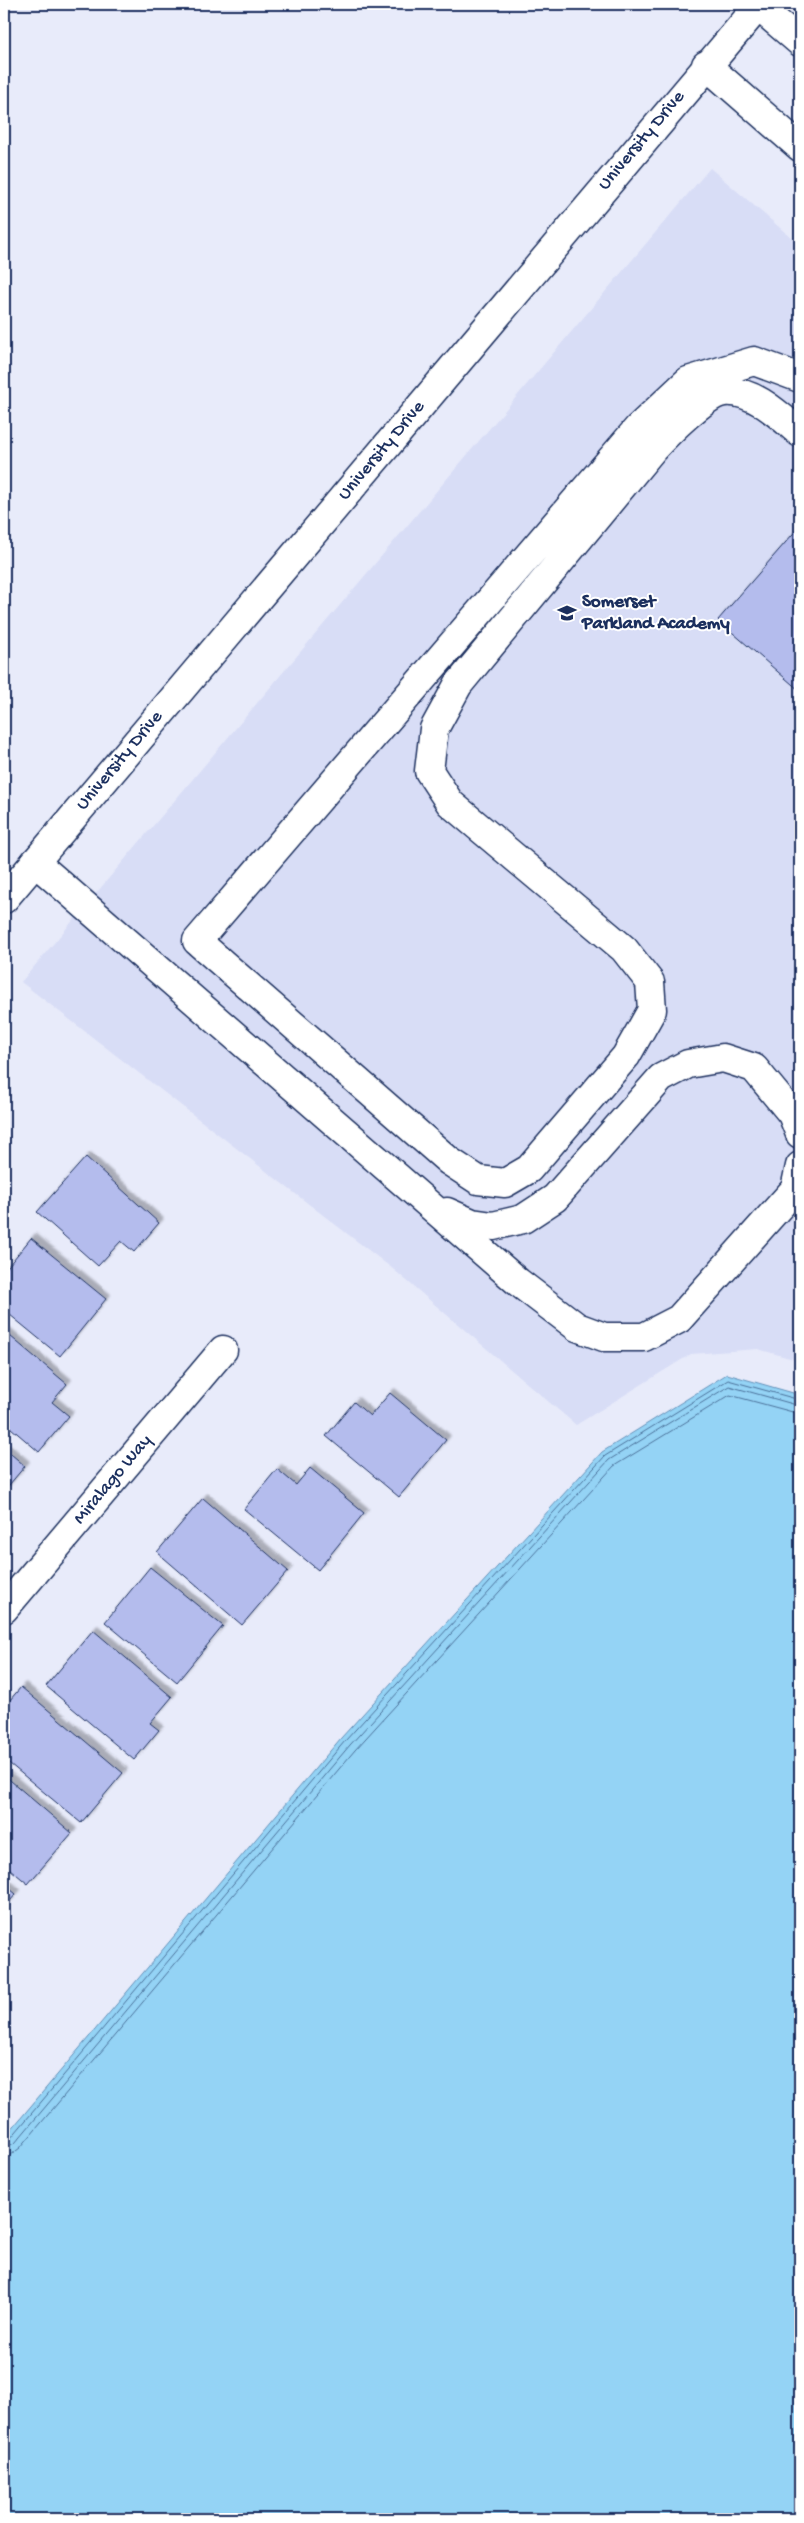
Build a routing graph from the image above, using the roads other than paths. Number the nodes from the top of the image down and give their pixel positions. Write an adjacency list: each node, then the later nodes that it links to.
1 (759, 5): 2 (main road); 3 (main road, University Drive)
2 (800, 42)
3 (706, 66): 4 (main road); 7 (main road, University Drive)
4 (800, 148)
5 (800, 378): 6 (main road)
6 (800, 433)
7 (35, 862): 8 (main road, University Drive); 11 (main road)
8 (4, 899)
9 (800, 1134): 11 (main road)
10 (800, 1166): 11 (main road)
11 (427, 1203)
12 (223, 1350): 13 (main road, Miralago Way)
13 (4, 1609)

